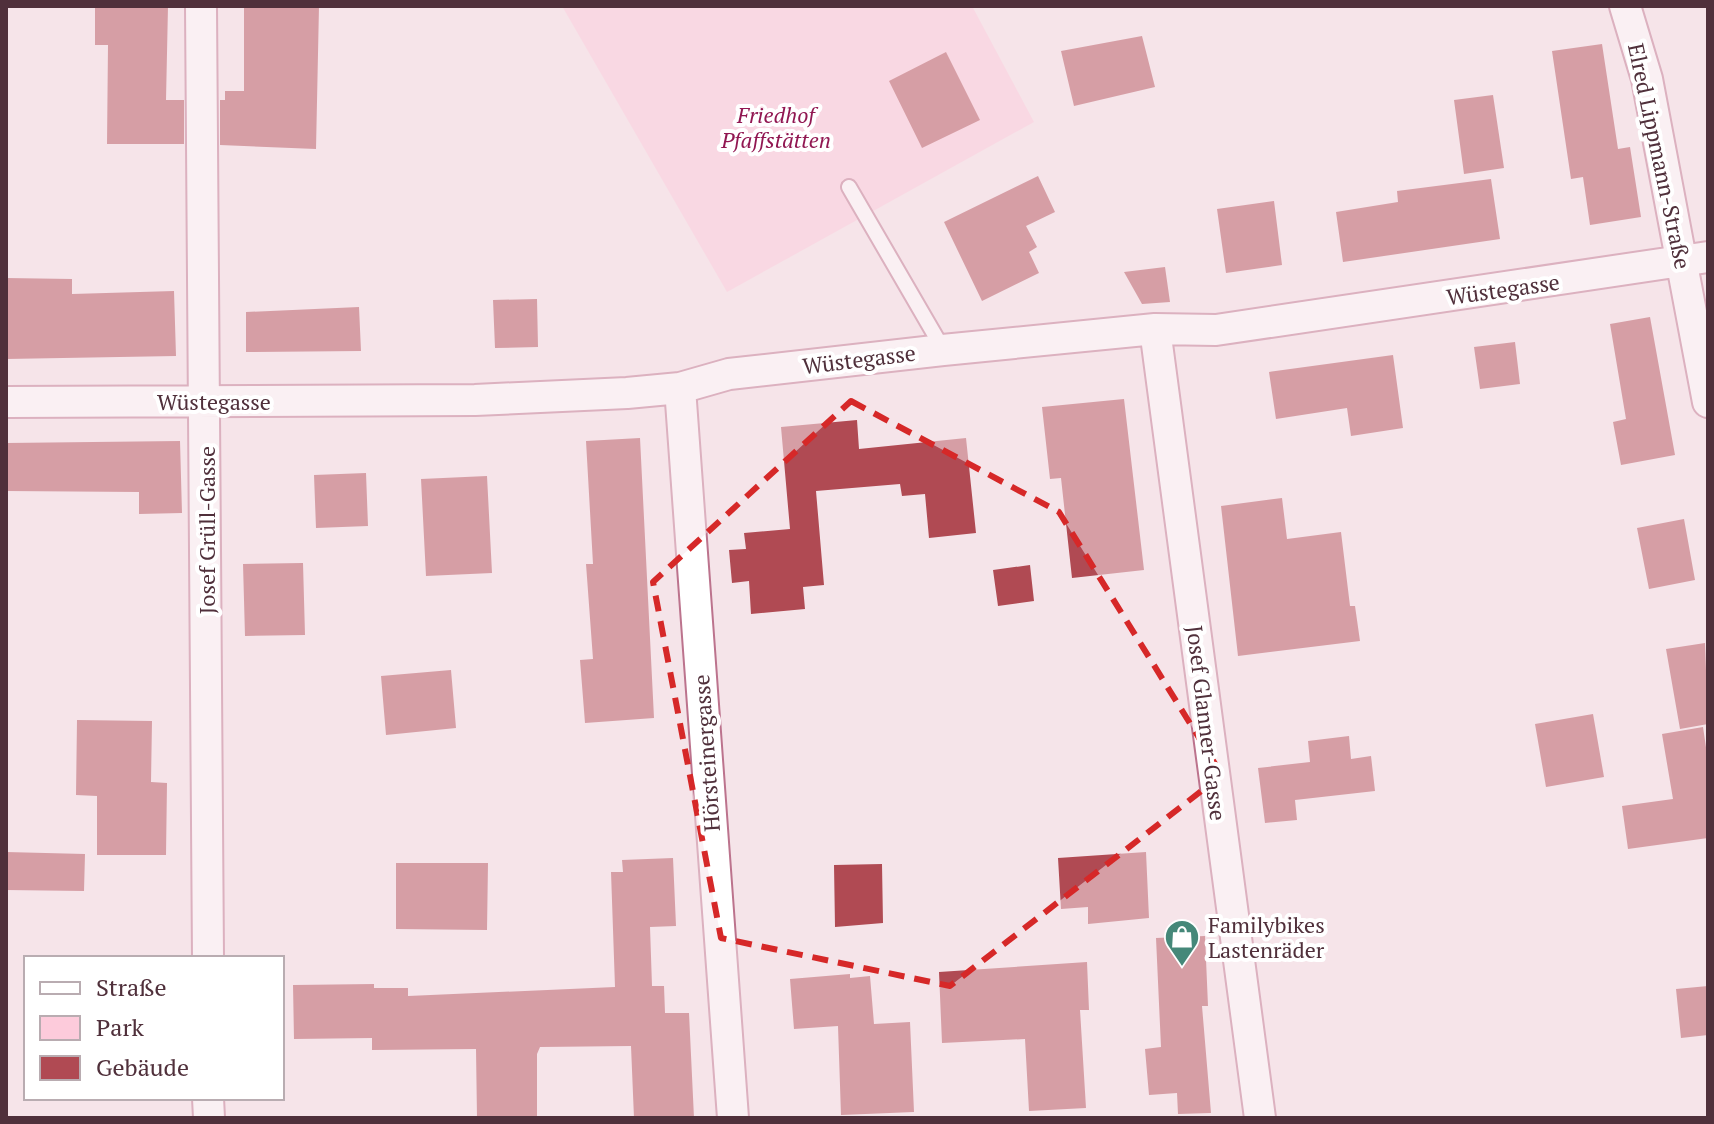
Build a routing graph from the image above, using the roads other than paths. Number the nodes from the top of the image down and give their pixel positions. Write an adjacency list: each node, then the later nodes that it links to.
1 (201, 6): 9 (street, Josef Grüll-Gasse)
2 (1625, 6): 4 (street, Elred Lippmann-Straße)
3 (849, 187): 6 (lane)
4 (1695, 258): 5 (street, Wüstegasse); 10 (street, Elred Lippmann-Straße)
5 (1155, 329): 6 (street, Wüstegasse); 13 (street, Josef Glanner-Gasse)
6 (943, 350): 7 (street, Wüstegasse)
7 (680, 388): 9 (street, Wüstegasse); 12 (street, Hörsteinergasse)
8 (6, 402): 9 (street, Wüstegasse)
9 (205, 402): 11 (street, Josef Grüll-Gasse)
10 (1708, 402)
11 (208, 956)
12 (733, 1118)
13 (1260, 1118)

